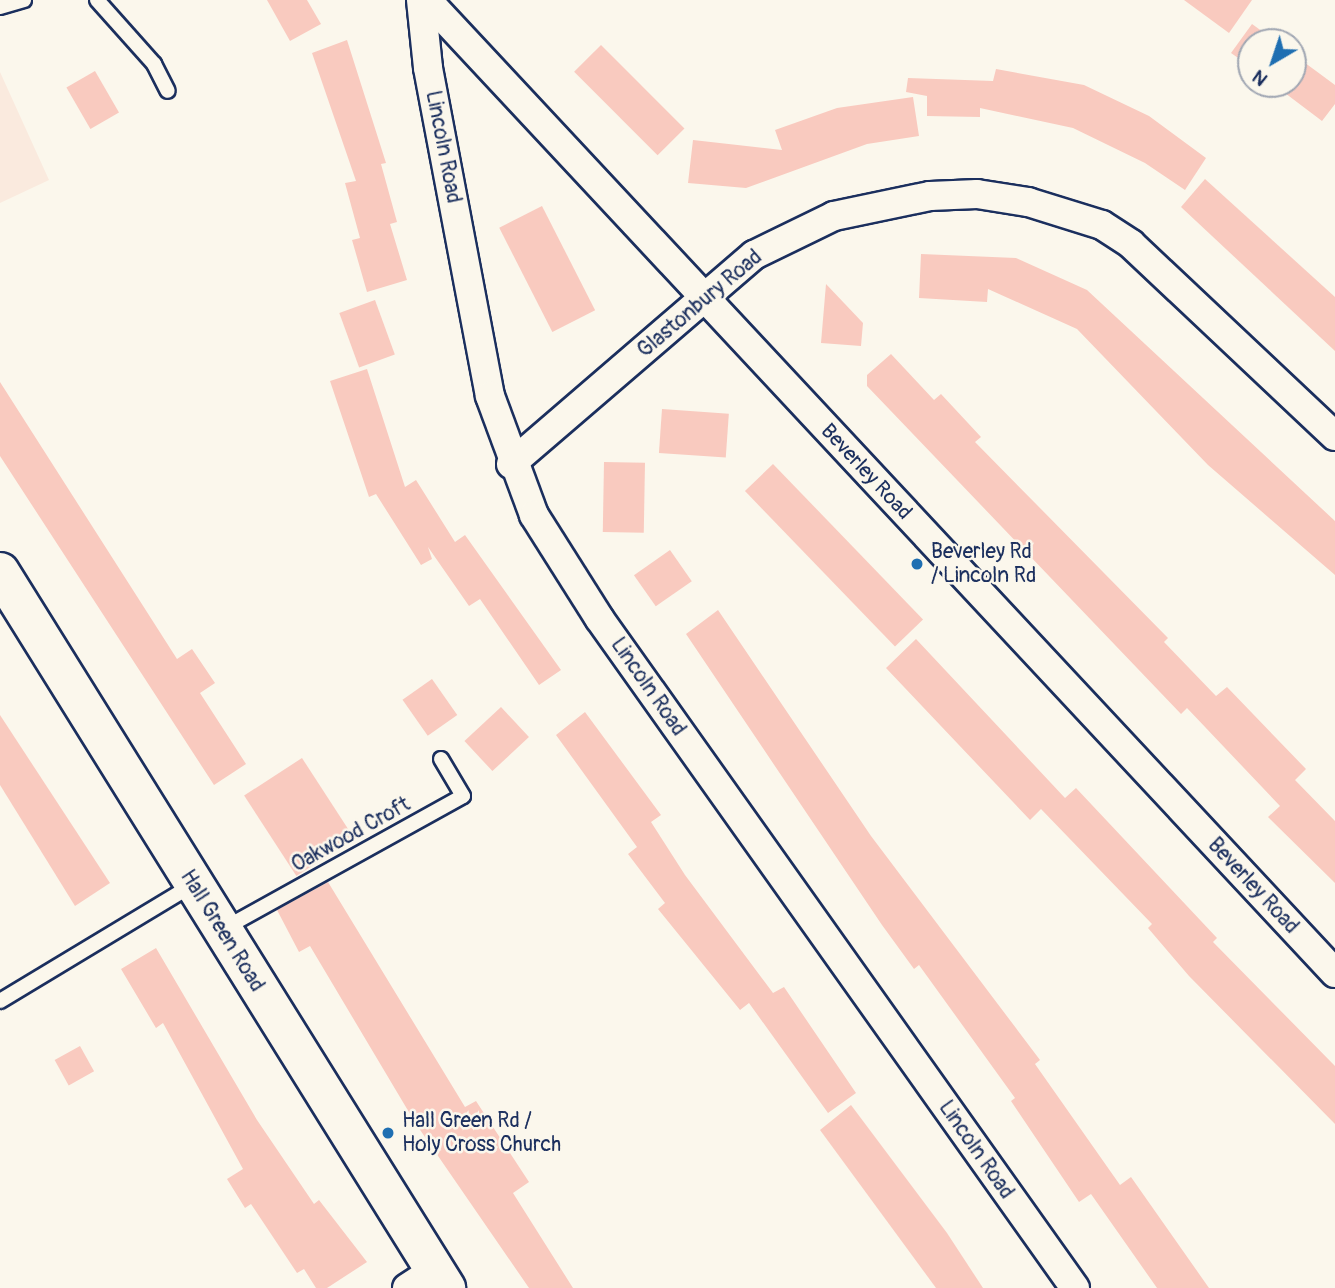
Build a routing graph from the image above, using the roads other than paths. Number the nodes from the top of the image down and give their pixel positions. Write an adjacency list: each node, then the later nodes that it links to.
1 (24, 0): 5 (lane)
2 (97, 0): 6 (lane)
3 (421, 0): 9 (street, Lincoln Road)
4 (427, 0): 7 (street, Beverley Road)
5 (0, 7)
6 (168, 91)
7 (702, 296): 8 (street, Glastonbury Road); 9 (street, Glastonbury Road); 14 (street, Beverley Road)
8 (1335, 436)
9 (512, 464): 17 (street, Lincoln Road)
10 (0, 572): 12 (street, Hall Green Road)
11 (441, 758): 13 (lane, Oakwood Croft)
12 (193, 884): 13 (street, Hall Green Road); 15 (lane)
13 (221, 930): 16 (street, Hall Green Road)
14 (1335, 972)
15 (0, 1001)
16 (430, 1282)
17 (1074, 1288)

